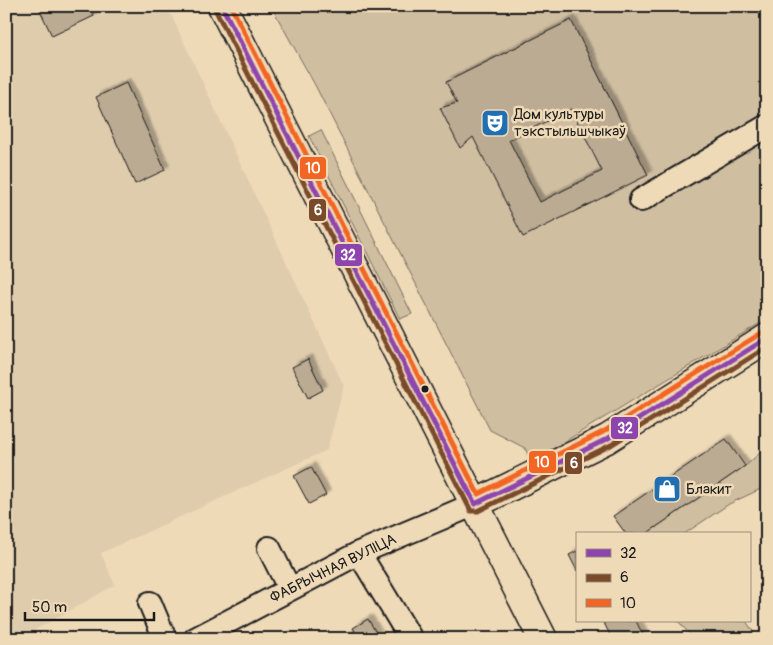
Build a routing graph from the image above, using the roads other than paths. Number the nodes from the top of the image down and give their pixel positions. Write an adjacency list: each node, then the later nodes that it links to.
1 (222, 6): 5 (main road)
2 (767, 126): 3 (street)
3 (641, 200)
4 (767, 338): 5 (main road)
5 (475, 504): 7 (street, ФАБРЫЧНАЯ ВУЛІЦА); 13 (main road)
6 (269, 548): 8 (street)
7 (359, 553): 8 (street, ФАБРЫЧНАЯ ВУЛІЦА); 12 (street)
8 (289, 588): 11 (street, ФАБРЫЧНАЯ ВУЛІЦА)
9 (150, 603): 10 (street)
10 (165, 639)
11 (194, 639)
12 (411, 639)
13 (543, 639)

